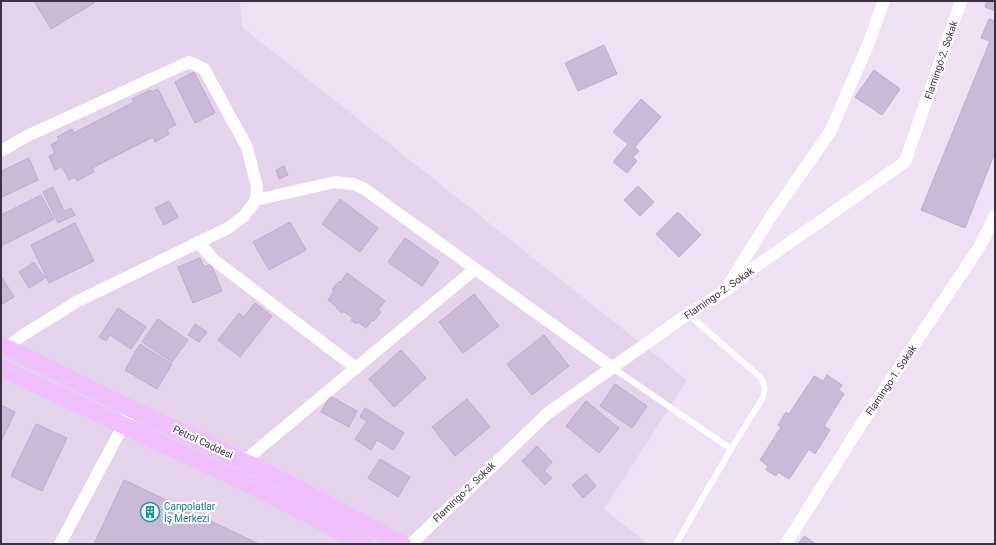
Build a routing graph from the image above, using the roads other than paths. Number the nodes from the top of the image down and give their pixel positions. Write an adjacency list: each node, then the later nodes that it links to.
1 (884, 1): 8 (street)
2 (962, 1): 8 (street, Flamingo-2. Sokak)
3 (1, 151): 4 (street)
4 (256, 200): 6 (street); 7 (street)
5 (995, 216): 23 (street, Flamingo-1. Sokak)
6 (198, 242): 10 (street); 12 (street)
7 (475, 269): 12 (street); 13 (street)
8 (724, 291): 9 (street, Flamingo-2. Sokak)
9 (688, 314): 13 (street, Flamingo-2. Sokak); 16 (lane)
10 (4, 346): 14 (main road, Petrol Caddesi)
11 (1, 368): 15 (main road)
12 (356, 368): 17 (street)
13 (613, 368): 16 (lane); 21 (street, Flamingo-2. Sokak)
14 (132, 409): 15 (street); 17 (main road, Petrol Caddesi)
15 (123, 425): 18 (street); 19 (main road)
16 (731, 449): 22 (lane)
17 (244, 461): 20 (main road, Petrol Caddesi)
18 (60, 544)
19 (364, 544)
20 (402, 544)
21 (411, 544)
22 (676, 544)
23 (786, 544)

